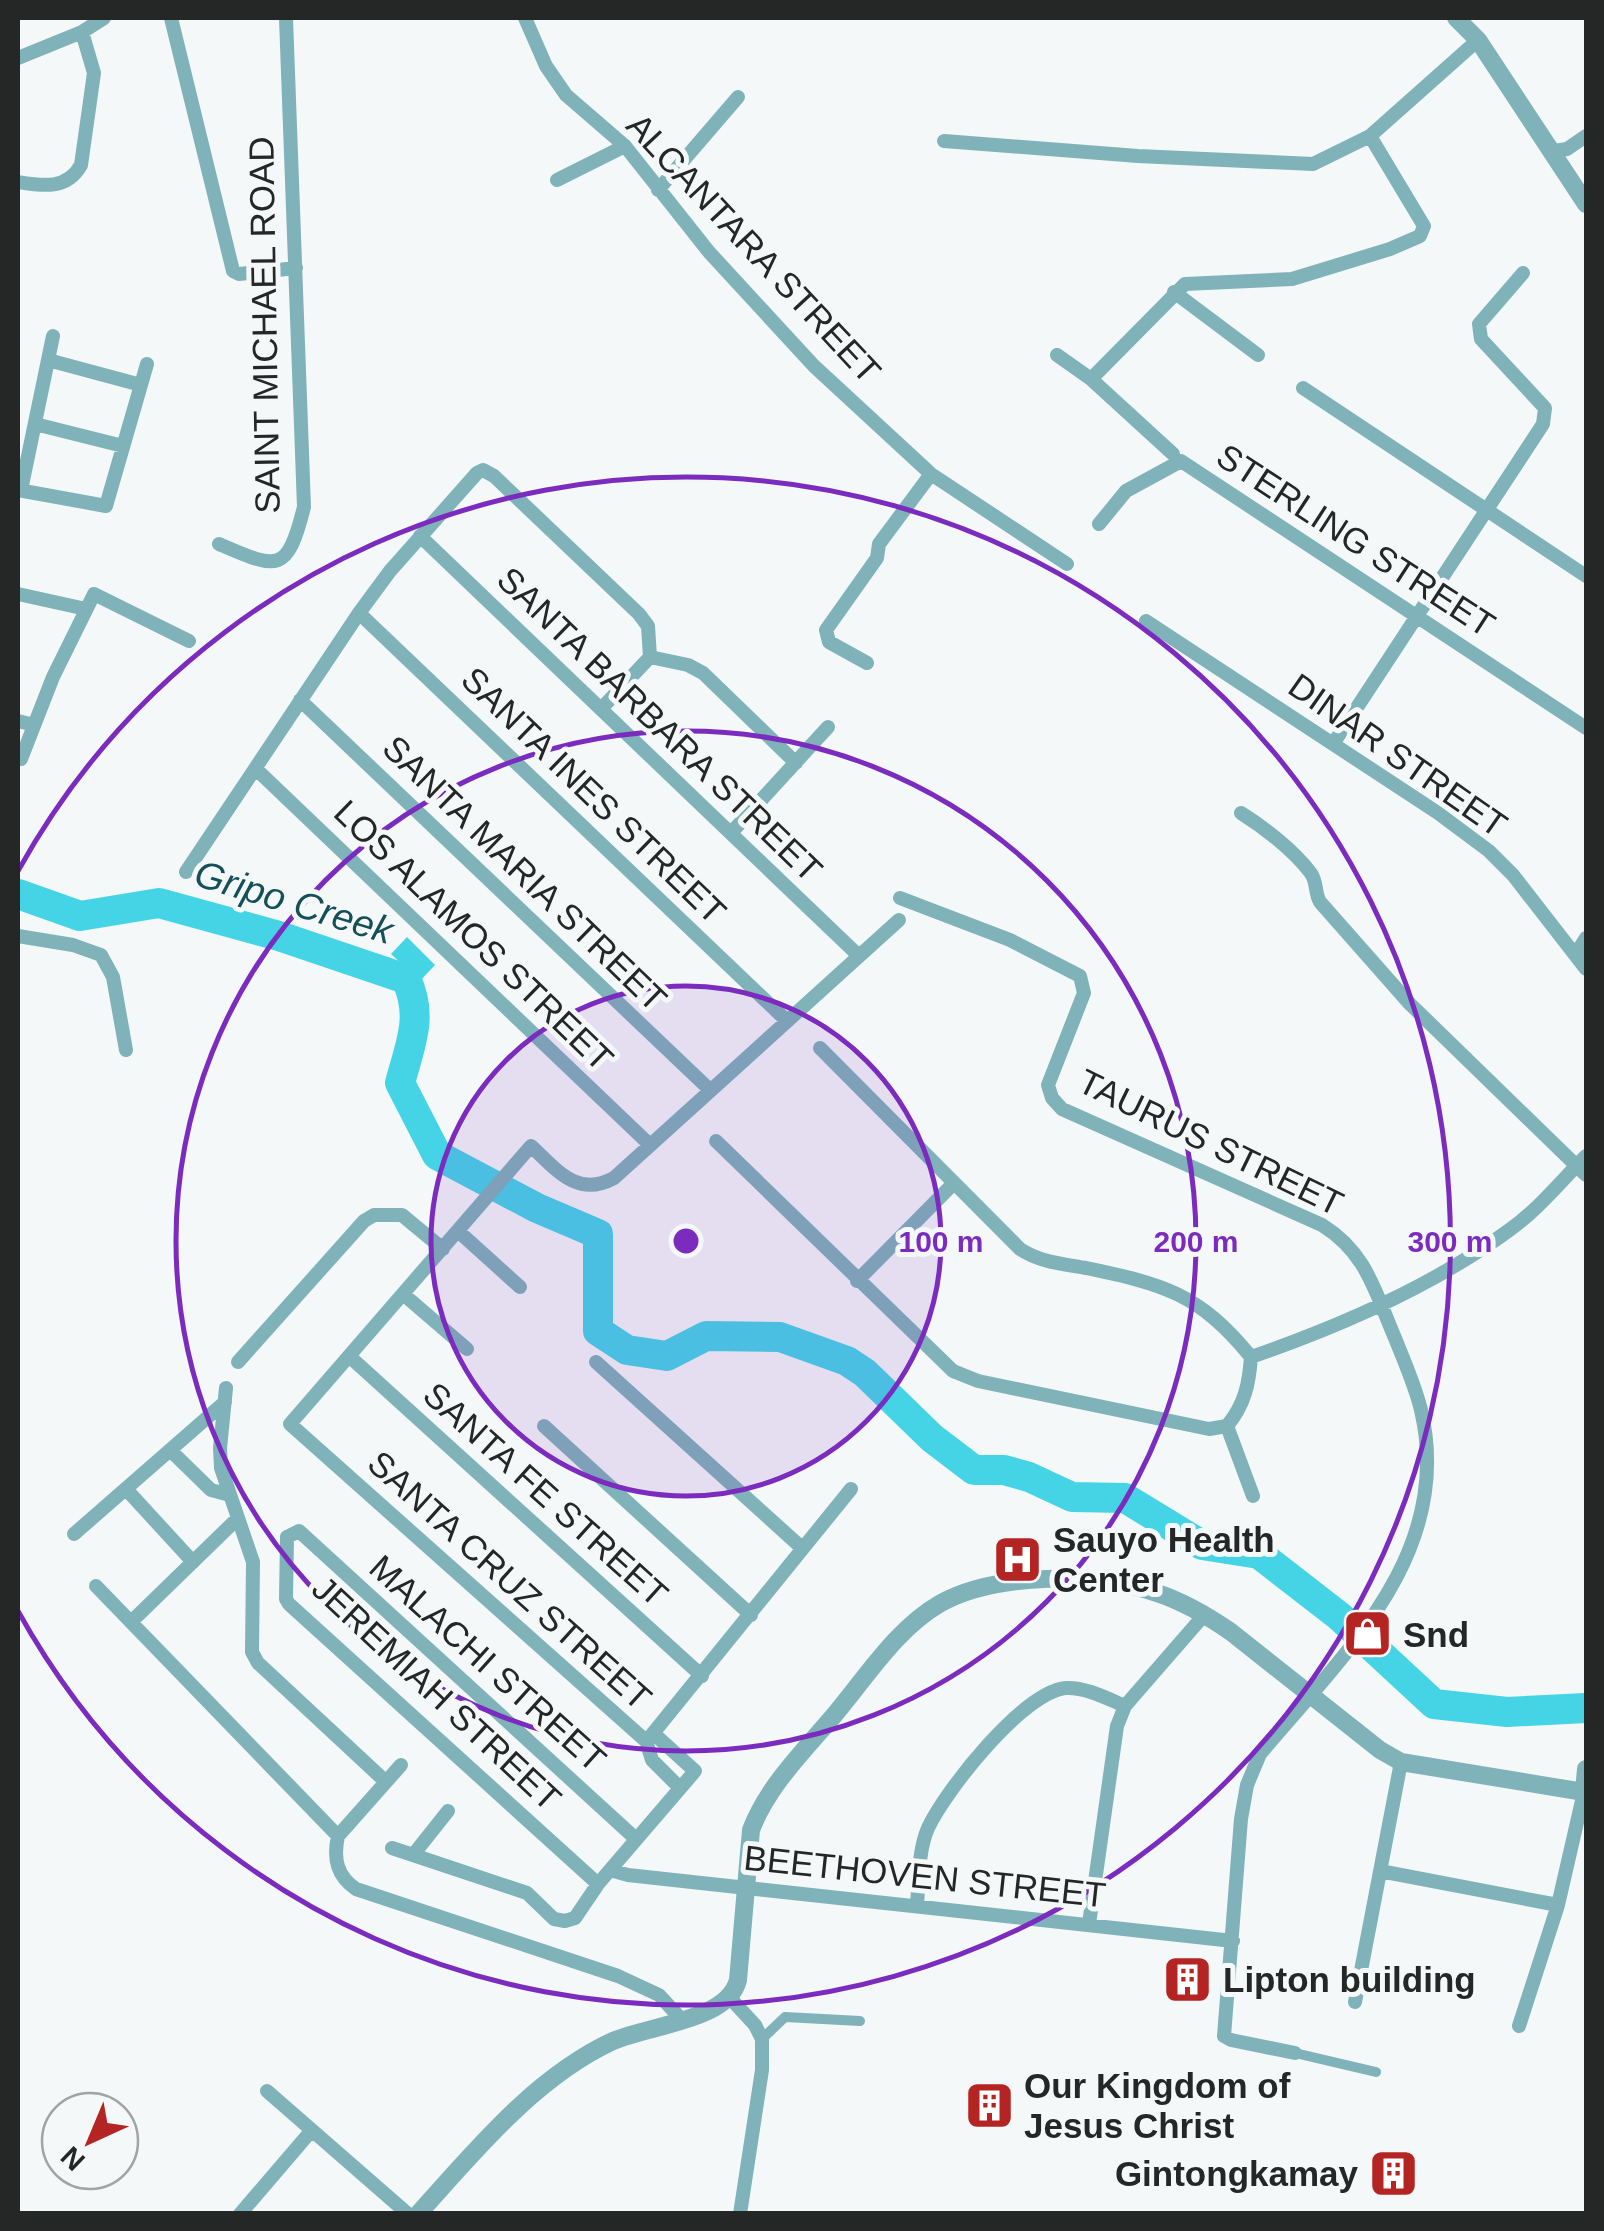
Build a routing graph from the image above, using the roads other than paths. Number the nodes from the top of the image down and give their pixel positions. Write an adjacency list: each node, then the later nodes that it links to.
1 (104, 18): 6 (street)
2 (171, 18): 19 (street)
3 (286, 18): 19 (street, SAINT MICHAEL ROAD)
4 (525, 18): 13 (street, ALCANTARA STREET)
5 (1456, 18): 7 (street)
6 (82, 32): 8 (street); 16 (street)
7 (1478, 40): 10 (street); 14 (street)
8 (18, 58)
9 (738, 97): 17 (street)
10 (1370, 136): 12 (street); 21 (street)
11 (1586, 136): 14 (street)
12 (944, 140)
13 (625, 146): 15 (street); 17 (street, ALCANTARA STREET)
14 (1554, 151): 18 (street)
15 (556, 180)
16 (18, 182)
17 (658, 190): 33 (street, ALCANTARA STREET)
18 (1586, 204)
19 (296, 268): 38 (street, SAINT MICHAEL ROAD)
20 (1523, 273): 35 (street)
21 (1174, 292): 24 (street); 27 (street)
22 (53, 336): 25 (street)
23 (1057, 355): 27 (street)
24 (1258, 355)
25 (48, 360): 28 (street); 30 (street)
26 (147, 364): 28 (street)
27 (1091, 379): 32 (street)
28 (141, 385): 31 (street)
29 (1303, 388): 35 (street)
30 (35, 424): 31 (street); 34 (street)
31 (123, 446): 34 (street)
32 (1173, 454)
33 (930, 474): 39 (street, ALCANTARA STREET); 48 (street)
34 (19, 490)
35 (1487, 509): 40 (street); 44 (street)
36 (1099, 524): 44 (street, STERLING STREET)
37 (420, 536): 43 (street); 47 (street); 50 (street, SANTA BARBARA STREET)
38 (219, 544)
39 (1067, 564)
40 (1586, 576)
41 (18, 594): 42 (street)
42 (86, 608): 46 (street); 52 (street)
43 (360, 613): 49 (street); 69 (street, SANTA INES STREET)
44 (1417, 616): 54 (street, STERLING STREET); 55 (street)
45 (1146, 621): 55 (street, DINAR STREET)
46 (190, 640)
47 (650, 658): 50 (street); 57 (street)
48 (867, 663)
49 (300, 700): 58 (street); 72 (street, SANTA MARIA STREET)
50 (600, 709): 60 (street, SANTA BARBARA STREET)
51 (18, 720): 52 (street)
52 (34, 725): 56 (street)
53 (828, 728): 57 (street)
54 (1586, 728)
55 (1333, 744): 66 (street, DINAR STREET)
56 (21, 759)
57 (796, 763): 60 (street)
58 (256, 769): 61 (street); 74 (street, LOS ALAMOS STREET)
59 (1241, 814): 75 (street)
60 (731, 833): 67 (street, SANTA BARBARA STREET)
61 (186, 872)
62 (900, 898): 82 (street, TAURUS STREET)
63 (899, 920): 67 (street)
64 (18, 936): 71 (street)
65 (1586, 938): 66 (street)
66 (1576, 954): 68 (street, DINAR STREET)
67 (859, 956): 69 (street)
68 (1586, 968)
69 (787, 1021): 72 (street)
70 (820, 1048): 76 (street)
71 (126, 1050)
72 (709, 1090): 74 (street)
73 (716, 1141): 79 (street)
74 (650, 1144): 77 (street)
75 (1583, 1166): 82 (street)
76 (954, 1183): 79 (street); 85 (street)
77 (458, 1231): 78 (street); 80 (street)
78 (443, 1248): 81 (street); 86 (street)
79 (857, 1281): 89 (street)
80 (520, 1287)
81 (404, 1294): 83 (street); 84 (street)
82 (1380, 1305): 85 (street); 105 (street, TAURUS STREET)
83 (466, 1350)
84 (349, 1356): 104 (street, SANTA FE STREET); 107 (street, SANTA CRUZ STREET)
85 (1251, 1356): 89 (street)
86 (238, 1362)
87 (596, 1362): 98 (street)
88 (544, 1426): 102 (street)
89 (1227, 1426): 94 (street)
90 (170, 1450): 91 (street); 93 (street); 93 (street)
91 (126, 1489): 97 (street); 99 (street)
92 (852, 1489): 98 (street)
93 (230, 1494): 95 (street)
94 (1253, 1496)
95 (237, 1519): 99 (street); 111 (street)
96 (299, 1531): 116 (street, MALACHI STREET); 121 (street, JEREMIAH STREET)
97 (74, 1534)
98 (802, 1548): 102 (street)
99 (193, 1562): 103 (street)
100 (96, 1586): 103 (street)
101 (1205, 1614): 105 (street); 106 (street); 122 (street)
102 (751, 1615): 104 (street)
103 (131, 1622): 115 (street)
104 (702, 1676): 107 (street)
105 (1312, 1693): 108 (street); 126 (street, TAURUS STREET)
106 (1126, 1706): 123 (street); 125 (street)
107 (649, 1737): 112 (street, SANTA CRUZ STREET); 112 (street, SANTA CRUZ STREET)
108 (1401, 1762): 113 (street); 120 (street)
109 (401, 1765): 111 (street)
110 (1586, 1769): 113 (street)
111 (386, 1782): 115 (street)
112 (680, 1788): 116 (street)
113 (1585, 1792): 124 (street)
114 (448, 1811): 118 (street)
115 (338, 1836): 129 (street)
116 (636, 1839): 119 (street)
117 (392, 1848): 118 (street)
118 (413, 1855): 121 (street)
119 (610, 1870): 121 (street); 122 (street, BEETHOVEN STREET)
120 (1380, 1871): 124 (street); 128 (street)
121 (598, 1884)
122 (745, 1886): 123 (street, BEETHOVEN STREET); 127 (street)
123 (917, 1905): 125 (street, BEETHOVEN STREET)
124 (1558, 1905): 131 (street)
125 (1090, 1924): 126 (street, BEETHOVEN STREET)
126 (1233, 1941): 133 (street, TAURUS STREET)
127 (730, 1998): 129 (street); 132 (street)
128 (1355, 2002)
129 (681, 2019): 139 (street)
130 (860, 2020): 132 (street)
131 (1518, 2026)
132 (762, 2039): 140 (street)
133 (1295, 2053): 134 (street)
134 (1376, 2072)
135 (267, 2091): 136 (street)
136 (312, 2130): 137 (street); 138 (street)
137 (240, 2214)
138 (408, 2214)
139 (418, 2214)
140 (740, 2214)

